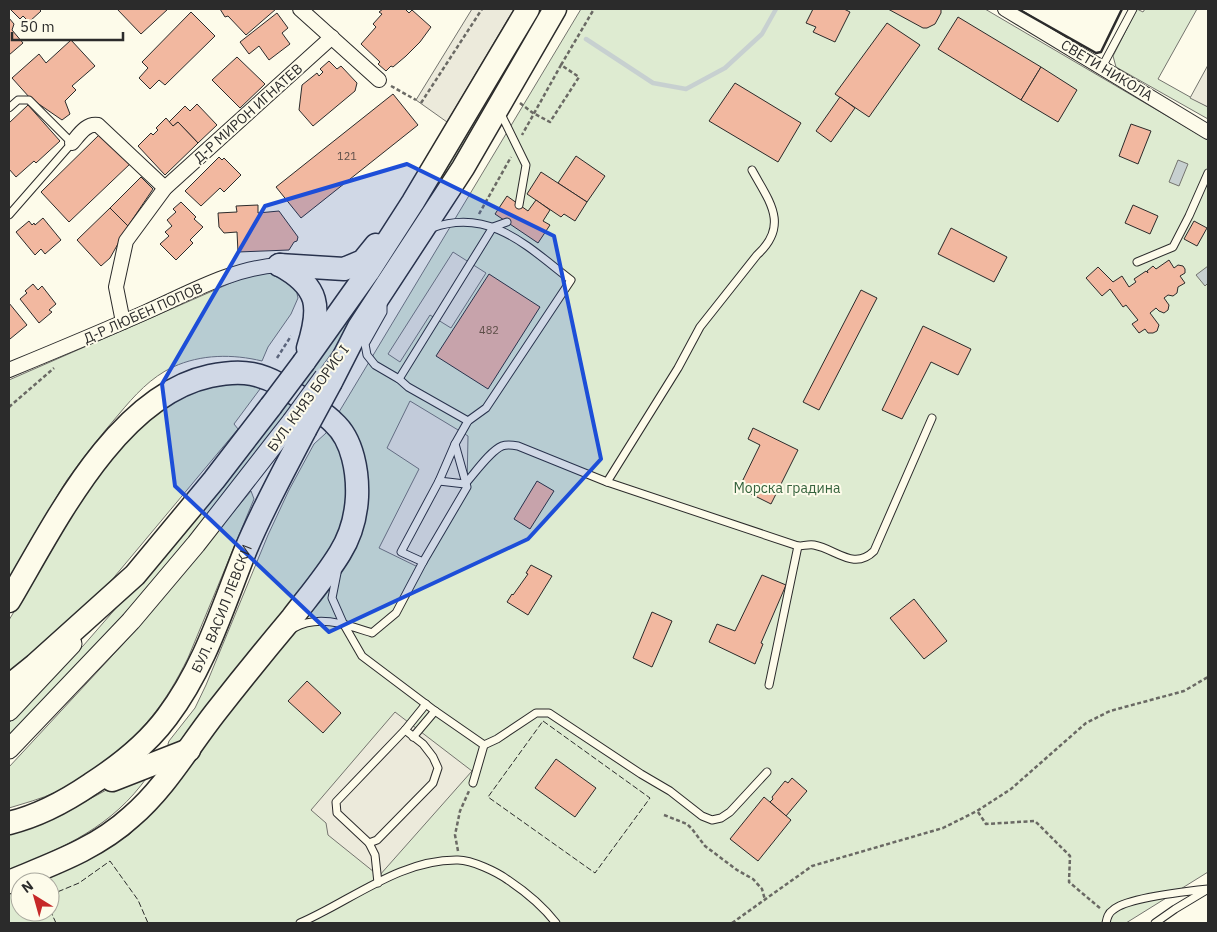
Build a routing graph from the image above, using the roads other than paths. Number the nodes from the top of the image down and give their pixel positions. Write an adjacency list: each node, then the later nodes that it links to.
1 (300, 9): 6 (street)
2 (528, 9): 16 (highway, БУЛ. КНЯЗ БОРИС I)
3 (556, 9): 9 (highway)
4 (1005, 9): 7 (street, СВЕТИ НИКОЛА)
5 (1133, 9): 7 (lane)
6 (332, 37): 8 (street); 15 (street, Д-Р МИРОН ИГНАТЕВ)
7 (1102, 67): 11 (street, СВЕТИ НИКОЛА)
8 (379, 80)
9 (502, 100): 17 (lane); 21 (highway)
10 (9, 108): 12 (lane)
11 (1208, 132)
12 (72, 143): 15 (street); 18 (lane)
13 (752, 170): 34 (lane)
14 (1208, 173): 22 (lane)
15 (165, 188): 25 (street, Д-Р МИРОН ИГНАТЕВ)
16 (413, 202): 23 (highway); 26 (highway, БУЛ. КНЯЗ БОРИС I)
17 (519, 205)
18 (9, 215)
19 (507, 222): 20 (lane)
20 (493, 227): 21 (lane); 28 (lane); 30 (lane)
21 (422, 231): 24 (highway)
22 (1137, 262)
23 (279, 264): 25 (street, Д-Р ЛЮБЕН ПОПОВ); 26 (highway)
24 (382, 292): 28 (lane); 31 (highway, БУЛ. ВАСИЛ ЛЕВСКИ, bridge)
25 (123, 322): 27 (street, Д-Р ЛЮБЕН ПОПОВ)
26 (304, 362): 39 (highway, БУЛ. КНЯЗ БОРИС I, bridge)
27 (9, 370)
28 (399, 378): 30 (lane)
29 (932, 418): 36 (lane)
30 (468, 421): 32 (lane)
31 (299, 425): 51 (main road, БУЛ. КНЯЗ БОРИС I); 55 (highway, БУЛ. ВАСИЛ ЛЕВСКИ)
32 (455, 444): 33 (lane); 35 (lane)
33 (439, 481): 35 (lane); 38 (lane)
34 (607, 482): 35 (lane); 36 (lane)
35 (466, 484): 38 (lane)
36 (798, 546): 43 (lane)
37 (340, 553): 40 (highway); 41 (lane); 42 (highway)
38 (423, 562): 41 (lane)
39 (135, 575): 44 (highway); 46 (main road, БУЛ. КНЯЗ БОРИС I)
40 (9, 601)
41 (343, 623): 42 (lane); 45 (lane)
42 (269, 646): 52 (highway)
43 (769, 685)
44 (9, 686)
45 (426, 704): 47 (lane); 48 (lane)
46 (9, 711)
47 (435, 711): 49 (lane); 50 (lane)
48 (405, 730): 49 (lane); 57 (lane)
49 (413, 737): 57 (lane)
50 (484, 744): 53 (lane); 54 (lane)
51 (9, 749)
52 (189, 750): 55 (highway); 58 (highway)
53 (767, 772)
54 (473, 783)
55 (76, 794): 56 (highway, БУЛ. ВАСИЛ ЛЕВСКИ)
56 (9, 823)
57 (370, 843): 59 (lane)
58 (9, 882)
59 (378, 883): 61 (lane); 62 (lane)
60 (1208, 889): 63 (lane); 64 (lane)
61 (300, 923)
62 (556, 923)
63 (1106, 923)
64 (1154, 923)

